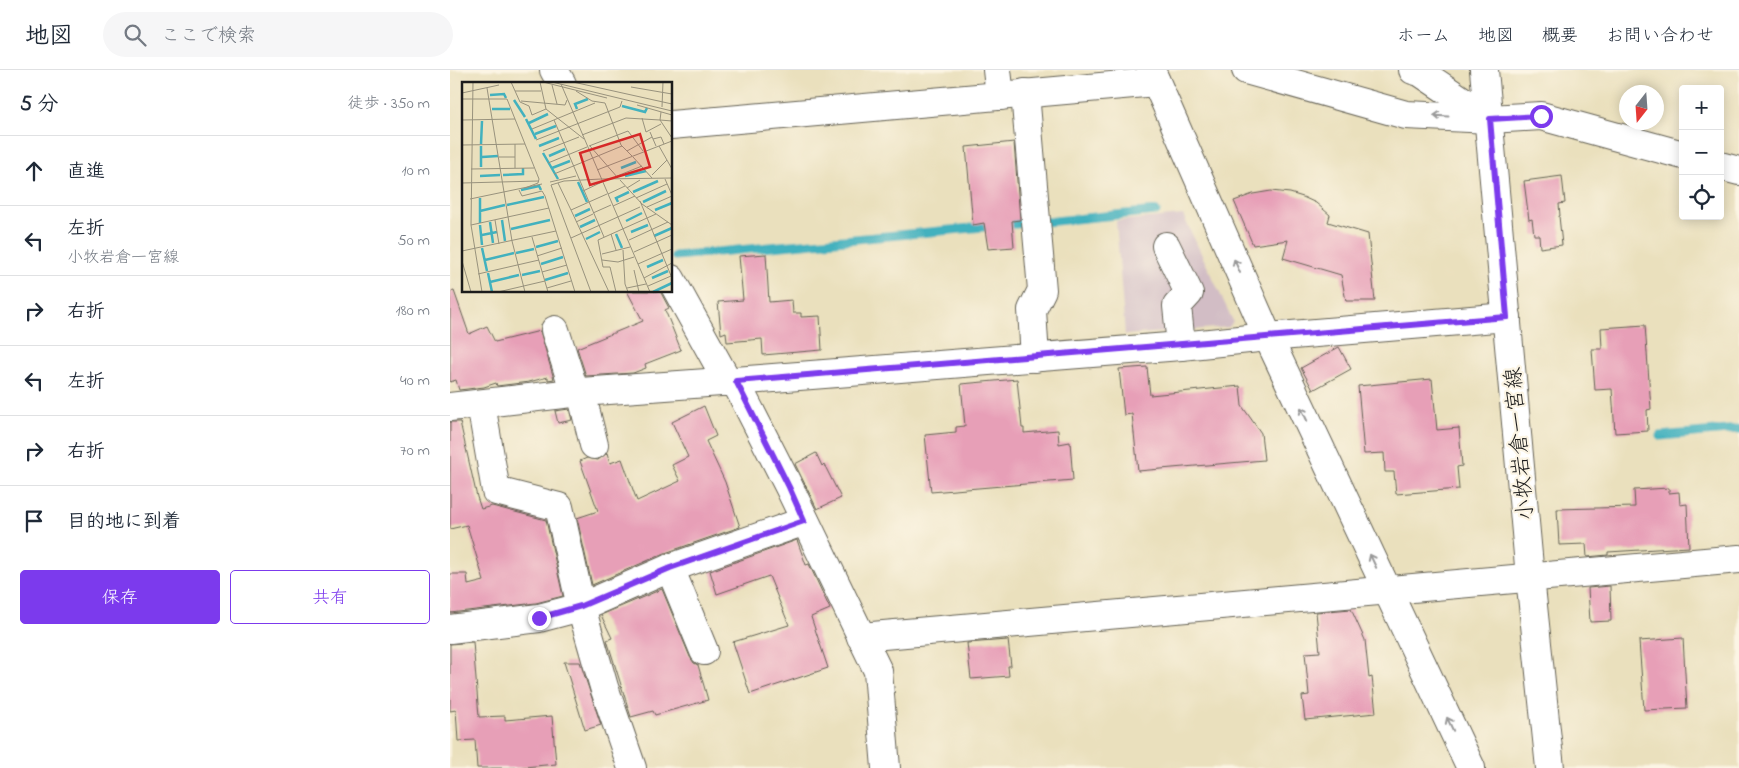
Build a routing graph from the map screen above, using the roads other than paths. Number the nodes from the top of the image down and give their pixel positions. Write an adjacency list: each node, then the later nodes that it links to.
1 (554, 70): 6 (street)
2 (1246, 70): 8 (street, one-way to 2)
3 (1413, 70): 8 (street)
4 (1484, 70): 8 (street, 小牧岩倉一宮線)
5 (1154, 76): 7 (street); 17 (street, one-way to 5)
6 (561, 82)
7 (1007, 86): 9 (street); 19 (street)
8 (1490, 119): 10 (street); 15 (street, 小牧岩倉一宮線)
9 (672, 125)
10 (1679, 154)
11 (1724, 167): 12 (street)
12 (1739, 171)
13 (1166, 246): 18 (street)
14 (672, 281): 20 (street)
15 (1507, 317): 17 (street); 28 (street, 小牧岩倉一宮線)
16 (554, 330): 21 (street)
17 (1268, 337): 18 (street); 29 (street, one-way to 17)
18 (1181, 346): 19 (street)
19 (1036, 358): 20 (street)
20 (732, 382): 21 (street); 25 (street)
21 (578, 392): 22 (street); 24 (street)
22 (481, 404): 23 (street); 30 (street)
23 (450, 407)
24 (594, 445)
25 (804, 521): 27 (street); 32 (street)
26 (1739, 559): 28 (street)
27 (670, 568): 30 (street); 33 (street)
28 (1530, 577): 29 (street); 37 (street, 小牧岩倉一宮線)
29 (1387, 589): 32 (street); 36 (street, one-way to 29)
30 (581, 606): 31 (street); 34 (street)
31 (450, 629)
32 (861, 637): 35 (street)
33 (704, 651)
34 (632, 768)
35 (886, 768)
36 (1471, 768)
37 (1550, 768)

